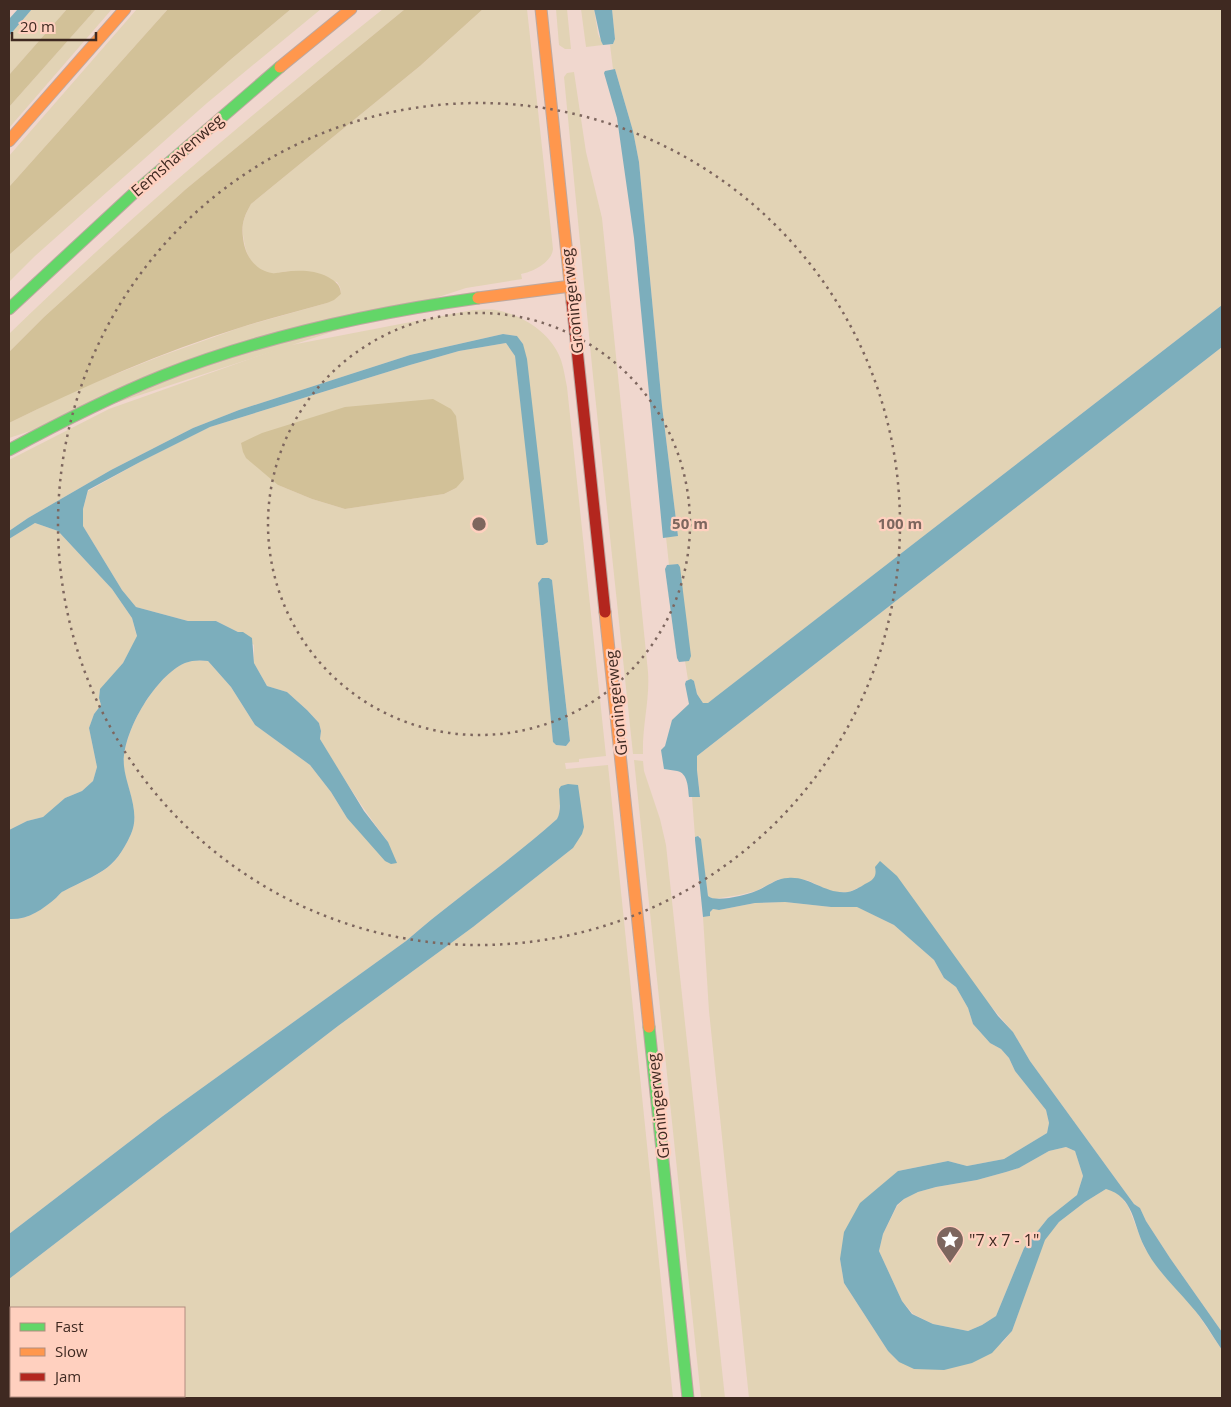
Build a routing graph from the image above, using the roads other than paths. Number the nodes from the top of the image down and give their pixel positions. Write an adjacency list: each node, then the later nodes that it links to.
1 (125, 9): 4 (main road)
2 (352, 9): 6 (main road, Eemshavenweg)
3 (541, 9): 5 (main road, Groningerweg)
4 (9, 141)
5 (572, 286): 7 (main road); 8 (main road, Groningerweg)
6 (9, 309)
7 (9, 450)
8 (688, 1398)

